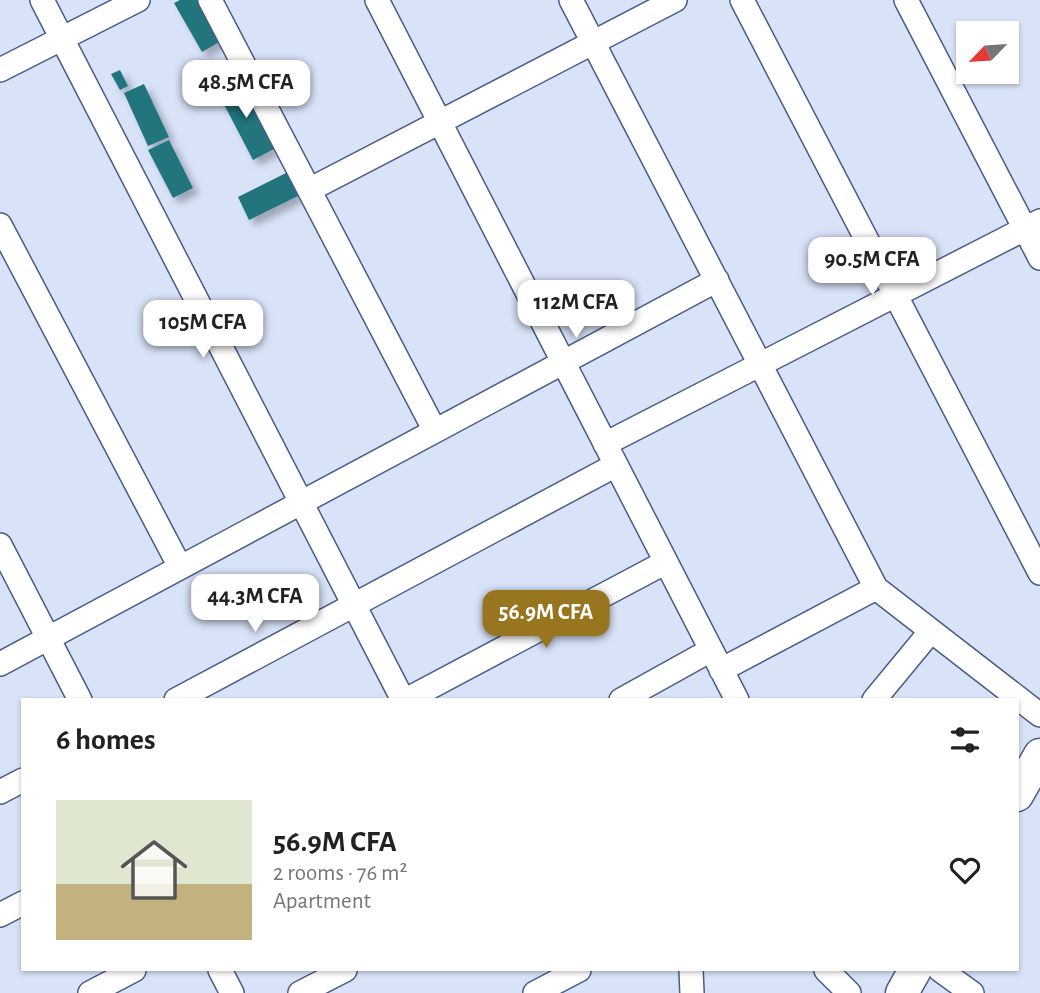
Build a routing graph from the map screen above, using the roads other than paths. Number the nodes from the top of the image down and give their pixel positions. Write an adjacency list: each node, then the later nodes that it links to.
1 (42, 0): 9 (street)
2 (138, 0): 9 (street)
3 (210, 0): 13 (street)
4 (377, 0): 12 (street)
5 (572, 0): 10 (street)
6 (675, 0): 10 (street)
7 (742, 0): 18 (street)
8 (906, 0): 15 (street)
9 (62, 39): 11 (street); 24 (street)
10 (593, 43): 12 (street); 17 (street)
11 (0, 70)
12 (440, 122): 13 (street); 19 (street)
13 (309, 190): 21 (street)
14 (0, 225): 27 (street)
15 (1032, 225): 16 (street); 18 (street)
16 (1040, 258)
17 (716, 280): 19 (street); 20 (street)
18 (895, 295): 20 (street); 28 (street)
19 (563, 363): 21 (street); 22 (street)
20 (760, 365): 22 (street); 29 (street)
21 (435, 431): 24 (street)
22 (605, 444): 23 (street)
23 (616, 466): 26 (street); 30 (street)
24 (301, 503): 27 (street); 30 (street)
25 (0, 545): 32 (street)
26 (666, 562): 33 (street); 38 (street)
27 (180, 568): 32 (street)
28 (1040, 573)
29 (876, 589): 31 (street); 33 (street)
30 (355, 607): 36 (street); 37 (street)
31 (931, 631): 41 (street); 42 (street)
32 (48, 638): 34 (street); 35 (street)
33 (716, 660): 39 (street); 40 (street)
34 (0, 664)
35 (79, 698)
36 (180, 698)
37 (404, 698)
38 (409, 698)
39 (626, 698)
40 (736, 698)
41 (876, 698)
42 (1018, 698)
43 (1019, 699): 44 (street)
44 (1040, 715)
45 (1040, 755): 48 (main road)
46 (21, 781): 47 (street)
47 (0, 792)
48 (1019, 792)
49 (21, 904): 50 (street)
50 (0, 915)
51 (132, 971): 60 (street)
52 (221, 971): 61 (street)
53 (343, 971): 62 (street)
54 (577, 971): 59 (street)
55 (691, 971): 63 (street)
56 (827, 971): 64 (street)
57 (914, 971): 65 (main road)
58 (941, 971): 66 (street)
59 (545, 985)
60 (90, 993)
61 (232, 993)
62 (300, 993)
63 (692, 993)
64 (849, 993)
65 (902, 993)
66 (972, 993)

